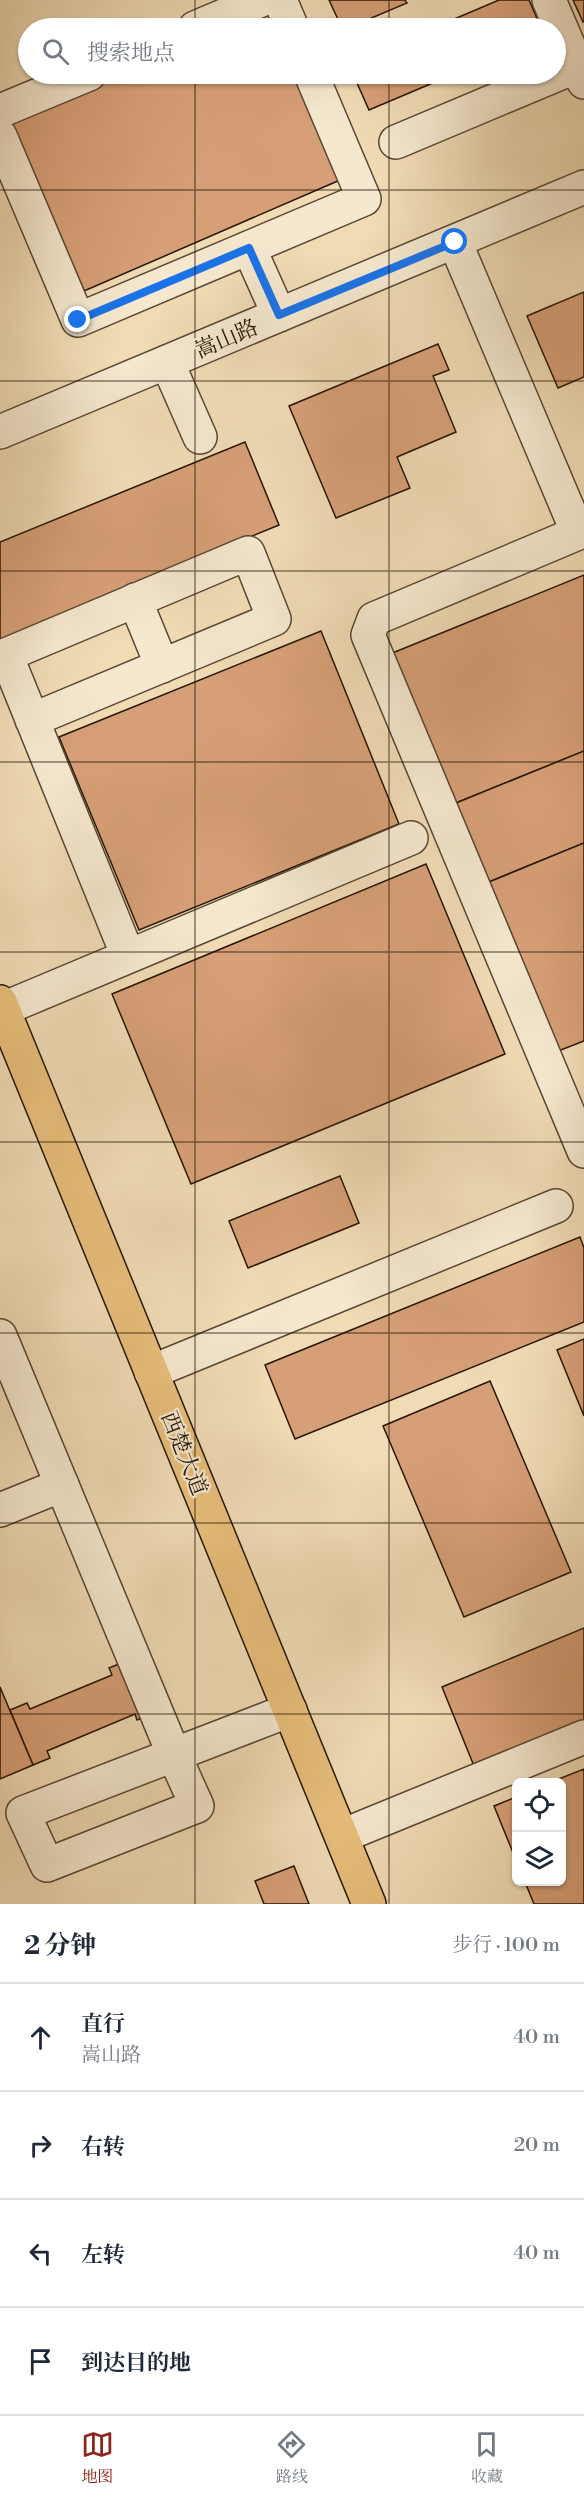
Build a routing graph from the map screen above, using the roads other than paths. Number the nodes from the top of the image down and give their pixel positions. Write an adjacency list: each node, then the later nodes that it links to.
1 (261, 0): 4 (street)
2 (280, 0): 5 (street)
3 (549, 0): 6 (street)
4 (219, 18)
5 (288, 18)
6 (557, 18)
7 (566, 36): 8 (street)
8 (582, 70): 9 (street)
9 (566, 76)
10 (65, 84): 13 (street)
11 (315, 84): 18 (street)
12 (546, 84): 15 (street)
13 (0, 111)
14 (0, 136): 18 (street)
15 (396, 142)
16 (584, 187): 17 (street, 嵩山路)
17 (455, 242): 19 (street, 嵩山路); 29 (street)
18 (249, 248): 19 (street)
19 (279, 315): 20 (street, 嵩山路)
20 (167, 362): 21 (street, 嵩山路); 22 (street)
21 (0, 432)
22 (200, 437)
23 (135, 600): 24 (street); 24 (street); 25 (street)
24 (162, 666): 25 (street)
25 (32, 720): 27 (street)
26 (411, 838): 27 (street)
27 (128, 956): 28 (street)
28 (1, 1006): 33 (main road, 西楚大道)
29 (578, 1118): 30 (street)
30 (584, 1151)
31 (556, 1206): 33 (street)
32 (0, 1336): 34 (street)
33 (151, 1372): 36 (main road, 西楚大道)
34 (62, 1485): 35 (street); 38 (street)
35 (0, 1510)
36 (290, 1710): 38 (street); 40 (main road, 西楚大道)
37 (584, 1737): 40 (street)
38 (174, 1755): 39 (street); 39 (street)
39 (11, 1817)
40 (342, 1836): 41 (main road, 西楚大道)
41 (369, 1904)

